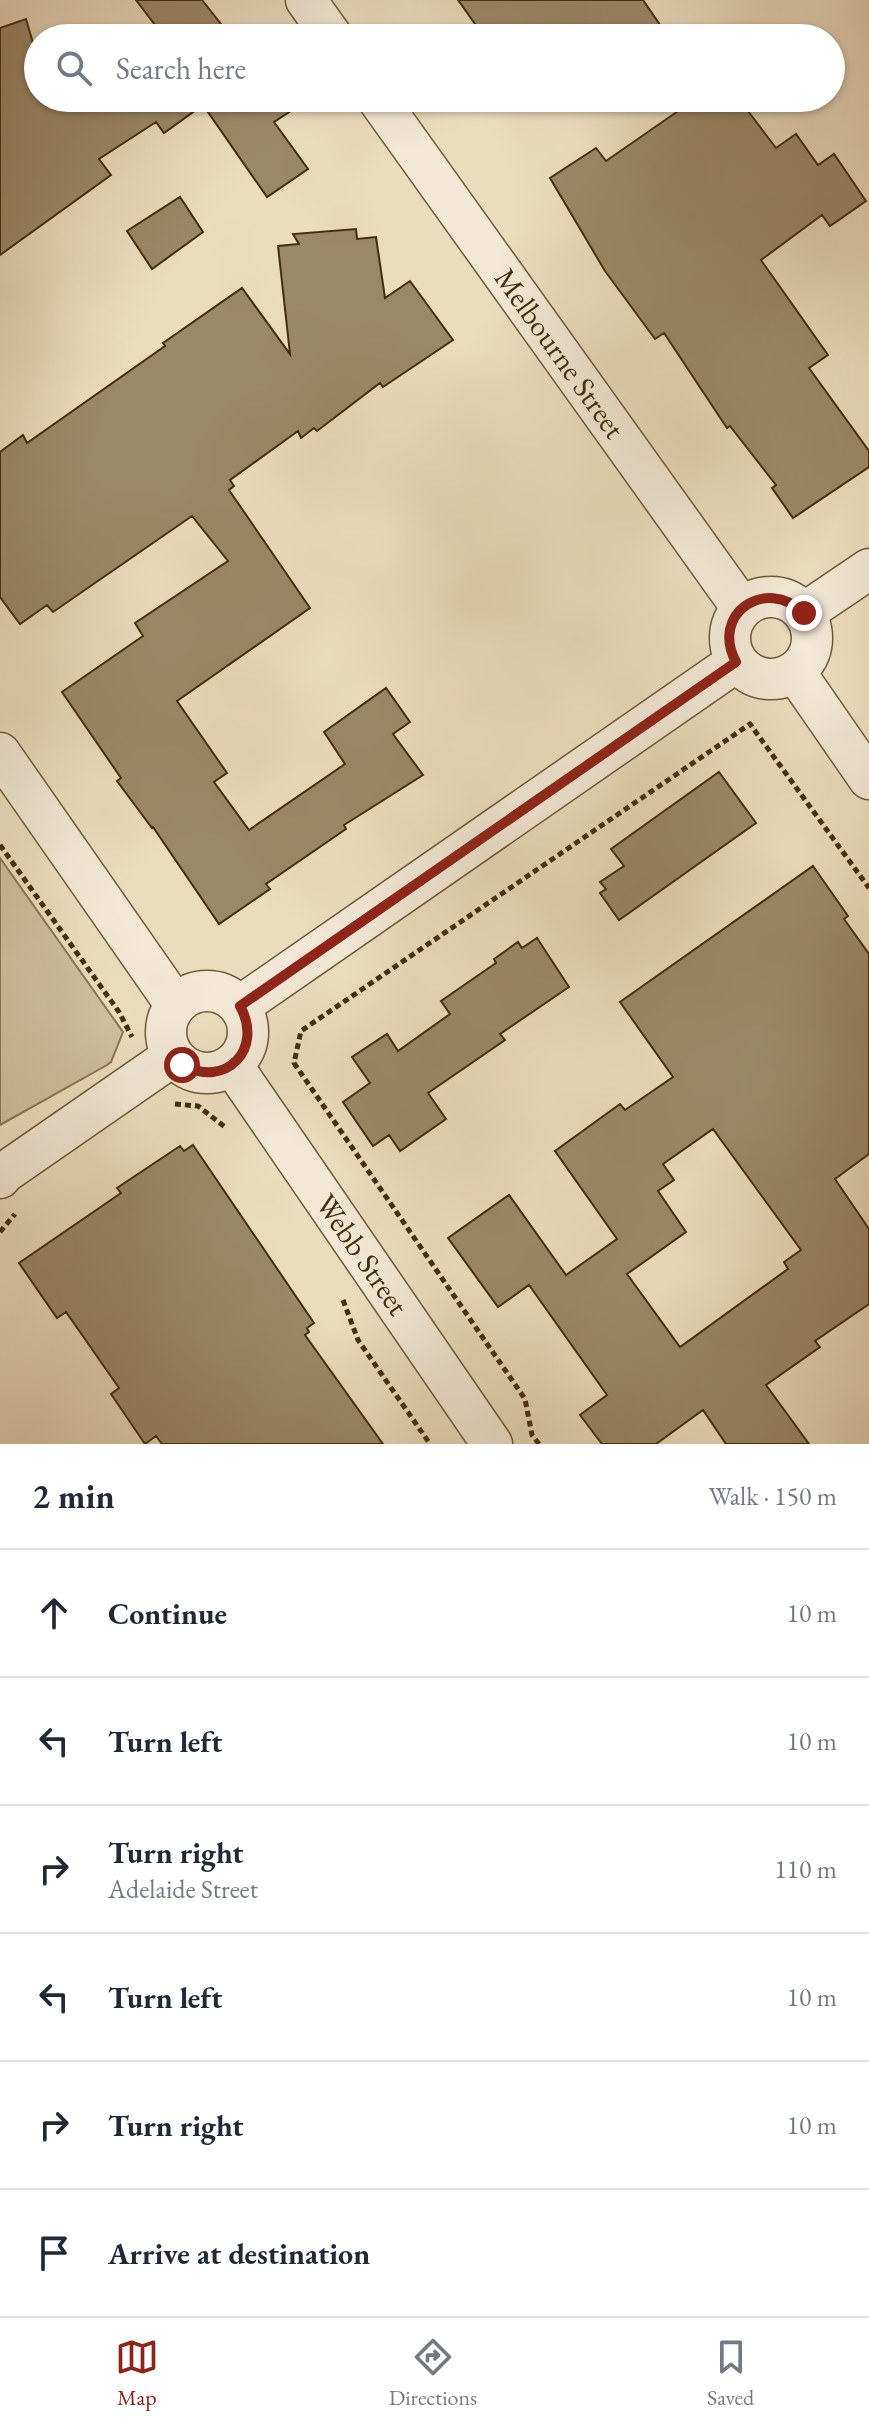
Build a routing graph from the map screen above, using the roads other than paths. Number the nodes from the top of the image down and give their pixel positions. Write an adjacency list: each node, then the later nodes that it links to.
1 (306, 0): 2 (street)
2 (323, 24)
3 (387, 112): 5 (street, Melbourne Street)
4 (869, 569): 6 (street)
5 (742, 608): 6 (street); 7 (street)
6 (804, 613): 8 (street)
7 (736, 662): 8 (street); 12 (street)
8 (795, 672): 10 (street)
9 (0, 753): 11 (street)
10 (869, 779)
11 (175, 1004): 12 (street); 13 (street)
12 (240, 1006): 14 (street)
13 (173, 1056): 14 (street); 15 (street)
14 (232, 1065): 16 (street, Webb Street)
15 (9, 1194)
16 (492, 1444)

